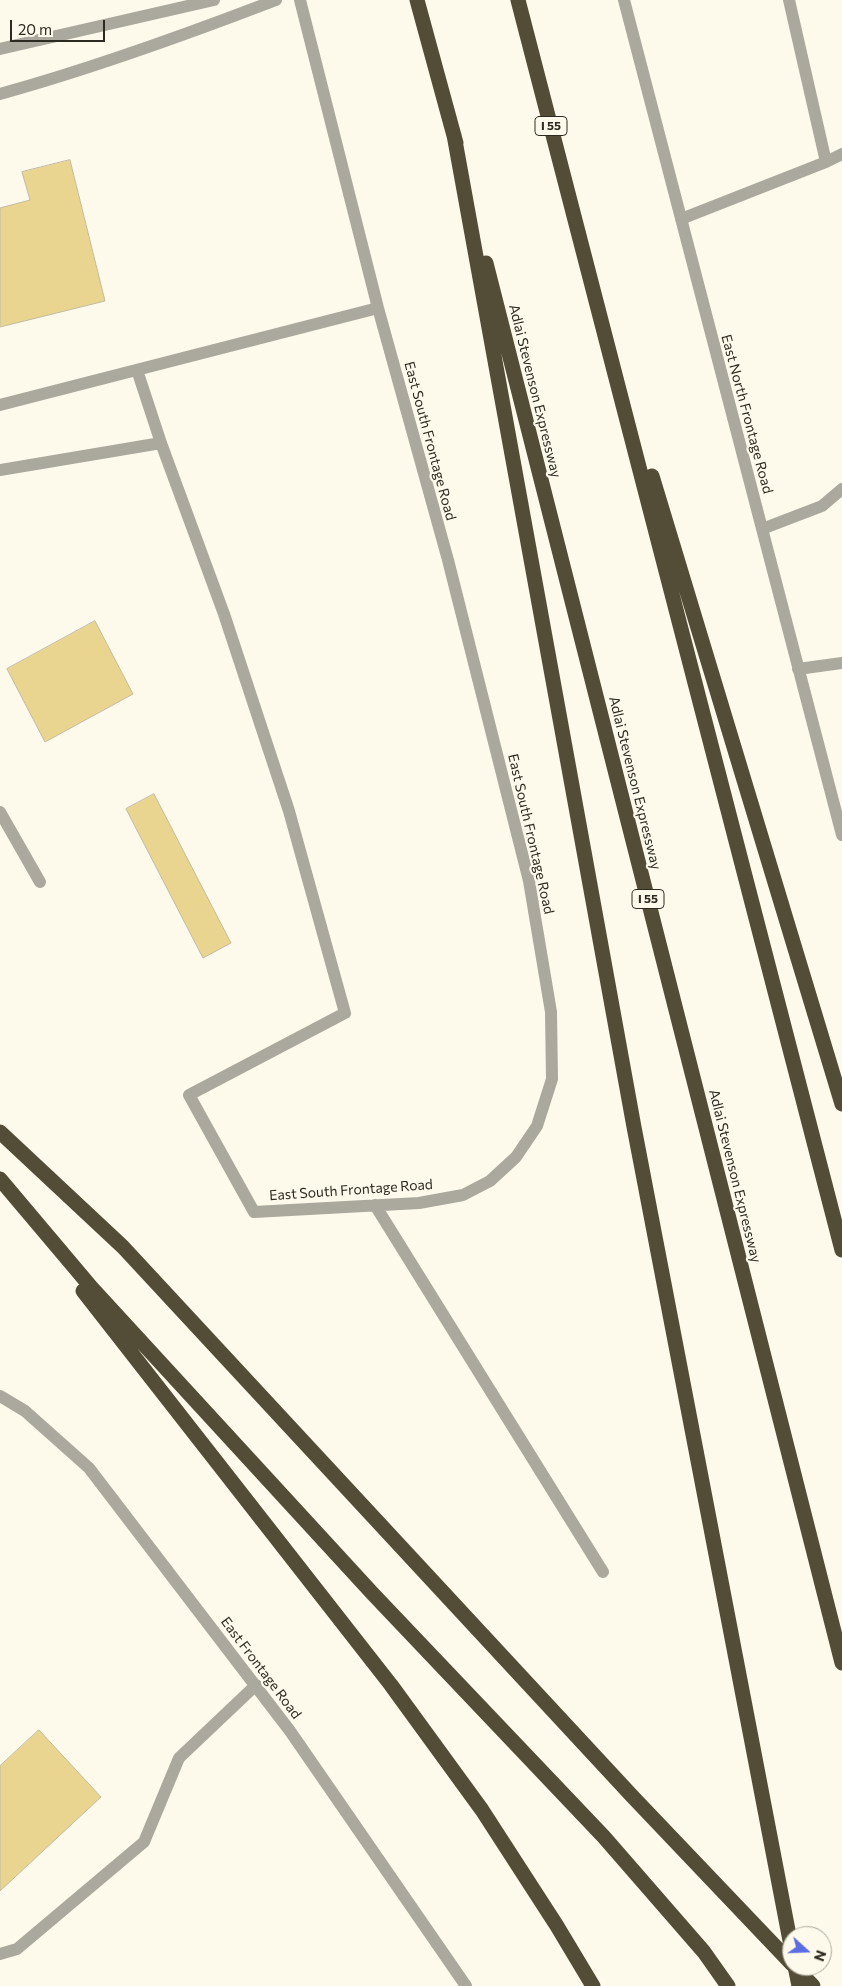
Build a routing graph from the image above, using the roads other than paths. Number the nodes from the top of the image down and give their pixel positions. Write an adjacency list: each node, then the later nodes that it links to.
1 (214, 0): 8 (street)
2 (276, 0): 9 (street)
3 (300, 0): 15 (street, East South Frontage Road)
4 (417, 0): 10 (highway, Adlai Stevenson Expressway / I 55)
5 (518, 0): 14 (highway, I 55)
6 (624, 0): 13 (street, East North Frontage Road)
7 (788, 0): 12 (street)
8 (0, 49)
9 (0, 94)
10 (454, 136): 36 (highway, Adlai Stevenson Expressway / I 55); 38 (highway)
11 (842, 154): 12 (street)
12 (826, 162): 13 (street)
13 (681, 220): 21 (street, East North Frontage Road)
14 (584, 253): 28 (highway); 33 (highway, I 55)
15 (378, 308): 16 (street); 32 (street, East South Frontage Road)
16 (137, 370): 17 (street); 18 (street)
17 (0, 405)
18 (160, 443): 19 (street); 32 (street, East South Frontage Road)
19 (0, 470)
20 (842, 489): 21 (street)
21 (762, 529): 23 (street, East North Frontage Road)
22 (842, 663): 23 (street)
23 (798, 669): 24 (street, East North Frontage Road)
24 (837, 795): 26 (street, East North Frontage Road)
25 (0, 812): 27 (street)
26 (842, 835)
27 (40, 882)
28 (842, 1104)
29 (0, 1132): 39 (highway)
30 (0, 1179): 44 (highway)
31 (0, 1185): 43 (highway)
32 (375, 1205): 35 (street)
33 (842, 1250)
34 (0, 1396): 37 (street, East Frontage Road)
35 (603, 1572)
36 (842, 1663)
37 (256, 1685): 40 (street); 42 (street, East Frontage Road)
38 (787, 1926)
39 (782, 1952)
40 (0, 1954)
41 (804, 1976): 45 (highway)
42 (466, 1986)
43 (593, 1986)
44 (728, 1986)
45 (813, 1986)

